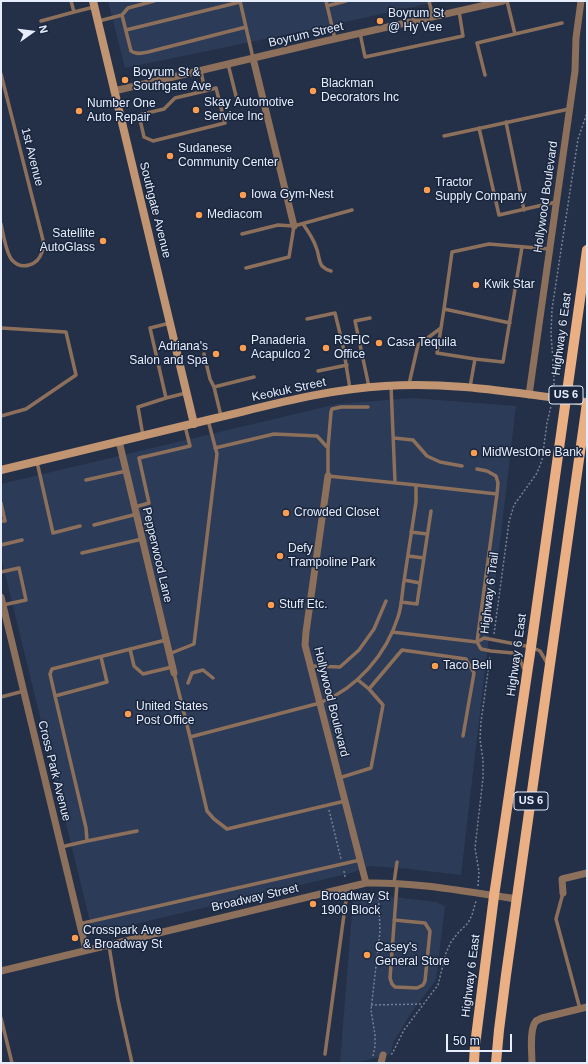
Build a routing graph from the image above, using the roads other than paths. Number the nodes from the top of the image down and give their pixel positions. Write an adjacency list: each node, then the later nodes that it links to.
1 (71, 1): 13 (lane)
2 (154, 1): 14 (lane)
3 (240, 1): 19 (lane); 20 (lane)
4 (326, 1): 11 (lane)
5 (346, 1): 11 (lane)
6 (429, 1): 15 (lane)
7 (503, 1): 12 (street, Boyrum Street)
8 (507, 1): 22 (lane)
9 (581, 1): 32 (street, Hollywood Boulevard)
10 (93, 4): 13 (lane); 17 (street, Southgate Avenue)
11 (327, 6): 23 (lane)
12 (459, 11): 15 (street, Boyrum Street); 21 (lane)
13 (74, 12): 16 (lane)
14 (122, 15): 17 (lane); 20 (lane)
15 (433, 17): 21 (street, Boyrum Street)
16 (41, 21)
17 (97, 21): 29 (street, Southgate Avenue)
18 (562, 23): 22 (lane)
19 (246, 27): 20 (lane); 24 (lane)
20 (126, 30)
21 (360, 33): 23 (street, Boyrum Street)
22 (515, 34): 28 (lane)
23 (335, 39): 24 (street, Boyrum Street)
24 (253, 58): 25 (street, Boyrum Street); 43 (street)
25 (228, 64): 26 (street, Boyrum Street); 31 (lane)
26 (200, 71): 29 (street, Boyrum Street); 30 (lane)
27 (1, 74): 41 (lane, 1st Avenue)
28 (485, 75)
29 (114, 91): 34 (street, Southgate Avenue)
30 (205, 91): 33 (lane); 33 (lane)
31 (236, 96)
32 (569, 109): 35 (lane); 38 (street, Hollywood Boulevard)
33 (139, 115): 34 (lane)
34 (121, 120): 53 (street, Southgate Avenue)
35 (506, 122): 36 (lane); 40 (lane)
36 (479, 128): 37 (lane); 40 (lane)
37 (444, 136)
38 (556, 202): 40 (lane); 46 (street, Hollywood Boulevard)
39 (352, 210): 42 (lane)
40 (524, 210)
41 (1, 224)
42 (303, 224): 43 (lane); 49 (lane)
43 (294, 226): 44 (lane); 48 (lane)
44 (242, 234)
45 (522, 247): 46 (lane); 50 (lane); 54 (lane)
46 (549, 249): 69 (street, Hollywood Boulevard)
47 (587, 250): 71 (main road, Highway 6 East / US 6)
48 (246, 268)
49 (330, 270)
50 (444, 309): 54 (lane); 56 (lane)
51 (370, 318): 64 (lane)
52 (307, 319): 59 (lane)
53 (170, 323): 68 (street, Southgate Avenue); 70 (lane)
54 (510, 323): 58 (lane)
55 (1, 328): 74 (lane)
56 (441, 328): 58 (lane); 62 (lane)
57 (204, 354): 65 (lane)
58 (475, 359): 66 (lane)
59 (346, 365): 60 (lane); 67 (lane)
60 (318, 371)
61 (254, 377): 65 (lane)
62 (408, 385): 63 (street, Keokuk Street); 66 (street, Keokuk Street)
63 (391, 386): 64 (street, Keokuk Street); 80 (lane)
64 (369, 387): 67 (street, Keokuk Street)
65 (214, 388): 75 (lane)
66 (470, 388): 69 (street, Keokuk Street)
67 (350, 390): 75 (street, Keokuk Street)
68 (186, 393): 70 (lane); 77 (street, Southgate Avenue)
69 (529, 395): 71 (street, Keokuk Street)
70 (166, 398): 79 (lane)
71 (566, 400): 72 (street, Keokuk Street); 119 (main road, Highway 6 East / US 6)
72 (587, 403): 124 (main road, US 6)
73 (368, 407): 83 (lane)
74 (1, 416)
75 (221, 417): 76 (street, Keokuk Street)
76 (208, 420): 77 (street, Keokuk Street); 82 (lane)
77 (194, 424): 78 (street, Keokuk Street)
78 (185, 426): 79 (street, Keokuk Street); 95 (lane)
79 (143, 436): 81 (street, Keokuk Street)
80 (394, 438): 85 (lane); 91 (lane)
81 (119, 441): 84 (street, Keokuk Street); 88 (street, Pepperwood Lane)
82 (215, 448): 83 (lane); 121 (lane)
83 (328, 448): 89 (lane)
84 (36, 461): 87 (street, Keokuk Street); 100 (lane)
85 (462, 466)
86 (477, 469): 93 (lane)
87 (1, 470)
88 (126, 470): 90 (lane); 95 (street, Pepperwood Lane)
89 (328, 476): 91 (lane); 123 (street, Hollywood Boulevard)
90 (86, 480)
91 (395, 482): 92 (lane)
92 (416, 485): 93 (lane); 101 (lane)
93 (497, 494): 118 (lane)
94 (1, 503): 98 (lane)
95 (135, 507): 97 (street, Pepperwood Lane)
96 (431, 511): 102 (lane)
97 (137, 514): 99 (lane); 103 (street, Pepperwood Lane)
98 (1, 521)
99 (94, 525)
100 (80, 526)
101 (411, 532): 102 (lane); 107 (lane)
102 (427, 534): 108 (lane)
103 (142, 539): 106 (lane); 117 (street, Pepperwood Lane)
104 (22, 540): 105 (lane)
105 (1, 545)
106 (82, 554)
107 (408, 556): 108 (lane); 110 (lane)
108 (424, 558): 111 (lane)
109 (1, 572): 115 (lane)
110 (404, 580): 111 (lane); 114 (lane)
111 (420, 583): 114 (lane)
112 (1, 598): 115 (street, Cross Park Avenue)
113 (386, 601): 123 (lane)
114 (401, 602): 116 (lane)
115 (3, 610): 131 (street, Cross Park Avenue)
116 (392, 632): 118 (lane); 128 (lane)
117 (166, 640): 120 (lane); 121 (street, Pepperwood Lane)
118 (477, 642): 119 (lane); 127 (lane)
119 (531, 647): 124 (lane); 127 (main road, Highway 6 East / US 6)
120 (130, 649): 122 (lane); 125 (lane)
121 (169, 654): 125 (street, Pepperwood Lane)
122 (101, 657): 132 (lane); 132 (lane)
123 (311, 666): 134 (street, Hollywood Boulevard)
124 (550, 669): 150 (main road, US 6)
125 (173, 670): 136 (lane)
126 (212, 678): 129 (lane)
127 (527, 678): 149 (main road, Highway 6 East / US 6)
128 (358, 680): 130 (lane); 134 (lane)
129 (188, 684)
130 (369, 689): 135 (lane); 137 (lane)
131 (24, 692): 133 (lane); 141 (street, Cross Park Avenue)
132 (55, 696): 140 (lane)
133 (1, 697)
134 (320, 703): 136 (lane); 137 (street, Hollywood Boulevard)
135 (463, 736)
136 (190, 737): 138 (lane)
137 (339, 778): 138 (street, Hollywood Boulevard)
138 (345, 801): 142 (street, Hollywood Boulevard)
139 (136, 831): 140 (lane)
140 (87, 841): 141 (lane)
141 (61, 847): 152 (street, Cross Park Avenue)
142 (360, 860): 145 (street, Hollywood Boulevard); 152 (lane)
143 (397, 862): 146 (lane)
144 (587, 873): 148 (street)
145 (366, 883): 146 (street, Broadway Street); 147 (street, Broadway Street)
146 (395, 883): 149 (street, Broadway Street); 151 (lane)
147 (344, 888): 153 (street, Broadway Street); 158 (lane)
148 (563, 893): 156 (lane)
149 (494, 896): 150 (street, Broadway Street); 163 (main road, Highway 6 East / US 6)
150 (517, 899): 164 (main road, US 6)
151 (394, 920): 151 (lane)
152 (79, 924): 154 (street, Cross Park Avenue)
153 (108, 944): 154 (street, Broadway Street); 161 (lane)
154 (86, 950): 155 (street, Broadway Street)
155 (1, 971)
156 (583, 1008): 165 (street)
157 (1, 1018): 160 (lane)
158 (325, 1054)
159 (383, 1055): 162 (street)
160 (12, 1063)
161 (132, 1063)
162 (381, 1063)
163 (474, 1063)
164 (496, 1063)
165 (532, 1063)

